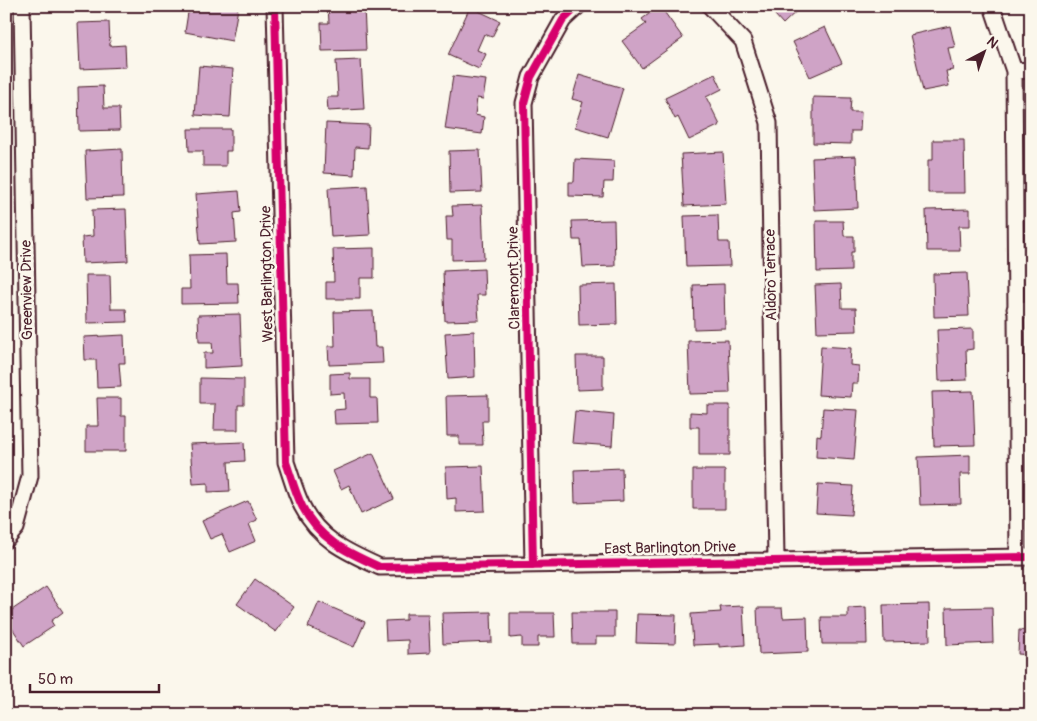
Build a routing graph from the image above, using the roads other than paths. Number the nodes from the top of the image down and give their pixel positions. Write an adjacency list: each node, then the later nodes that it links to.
1 (22, 6): 11 (street, Greenview Drive)
2 (275, 6): 10 (street, West Barlington Drive)
3 (578, 6): 14 (street, Claremont Drive)
4 (710, 6): 13 (street, Aldoro Terrace)
5 (992, 6): 7 (street)
6 (1031, 70): 7 (street)
7 (1014, 71): 8 (street)
8 (1015, 309): 9 (street); 12 (street)
9 (1031, 310)
10 (320, 533): 14 (street, East Barlington Drive)
11 (6, 540)
12 (1025, 557): 13 (street, East Barlington Drive)
13 (776, 560): 14 (street, East Barlington Drive)
14 (533, 565)

